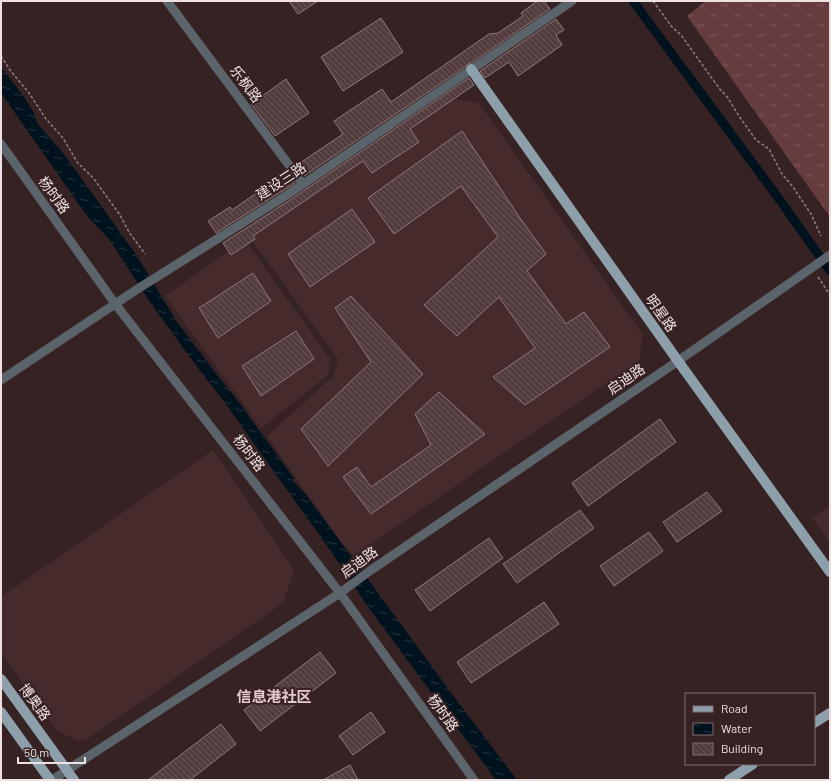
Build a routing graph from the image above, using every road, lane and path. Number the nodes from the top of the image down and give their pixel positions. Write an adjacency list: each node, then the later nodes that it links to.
1 (167, 1): 7 (street, 乐枫路)
2 (572, 1): 5 (street, 建设三路)
3 (653, 1): 8 (path)
4 (1, 56): 9 (path)
5 (472, 69): 7 (street, 建设三路); 14 (main road, 明星路)
6 (1, 144): 13 (street, 杨时路)
7 (303, 184): 13 (street, 建设三路)
8 (821, 236)
9 (145, 254)
10 (830, 255): 14 (street, 启迪路)
11 (818, 277): 12 (path)
12 (830, 295)
13 (116, 305): 15 (street, 建设三路); 17 (street, 杨时路)
14 (678, 361): 16 (main road, 明星路); 17 (street, 启迪路)
15 (1, 380)
16 (830, 572)
17 (340, 593): 23 (street, 启迪路); 26 (street, 杨时路)
18 (1, 679): 23 (main road, 博奥路)
19 (1, 712): 24 (main road)
20 (830, 713): 21 (main road)
21 (815, 722)
22 (752, 765): 27 (main road)
23 (67, 771): 24 (street, 启迪路); 25 (main road, 博奥路)
24 (51, 780)
25 (74, 780)
26 (474, 780)
27 (729, 780)

